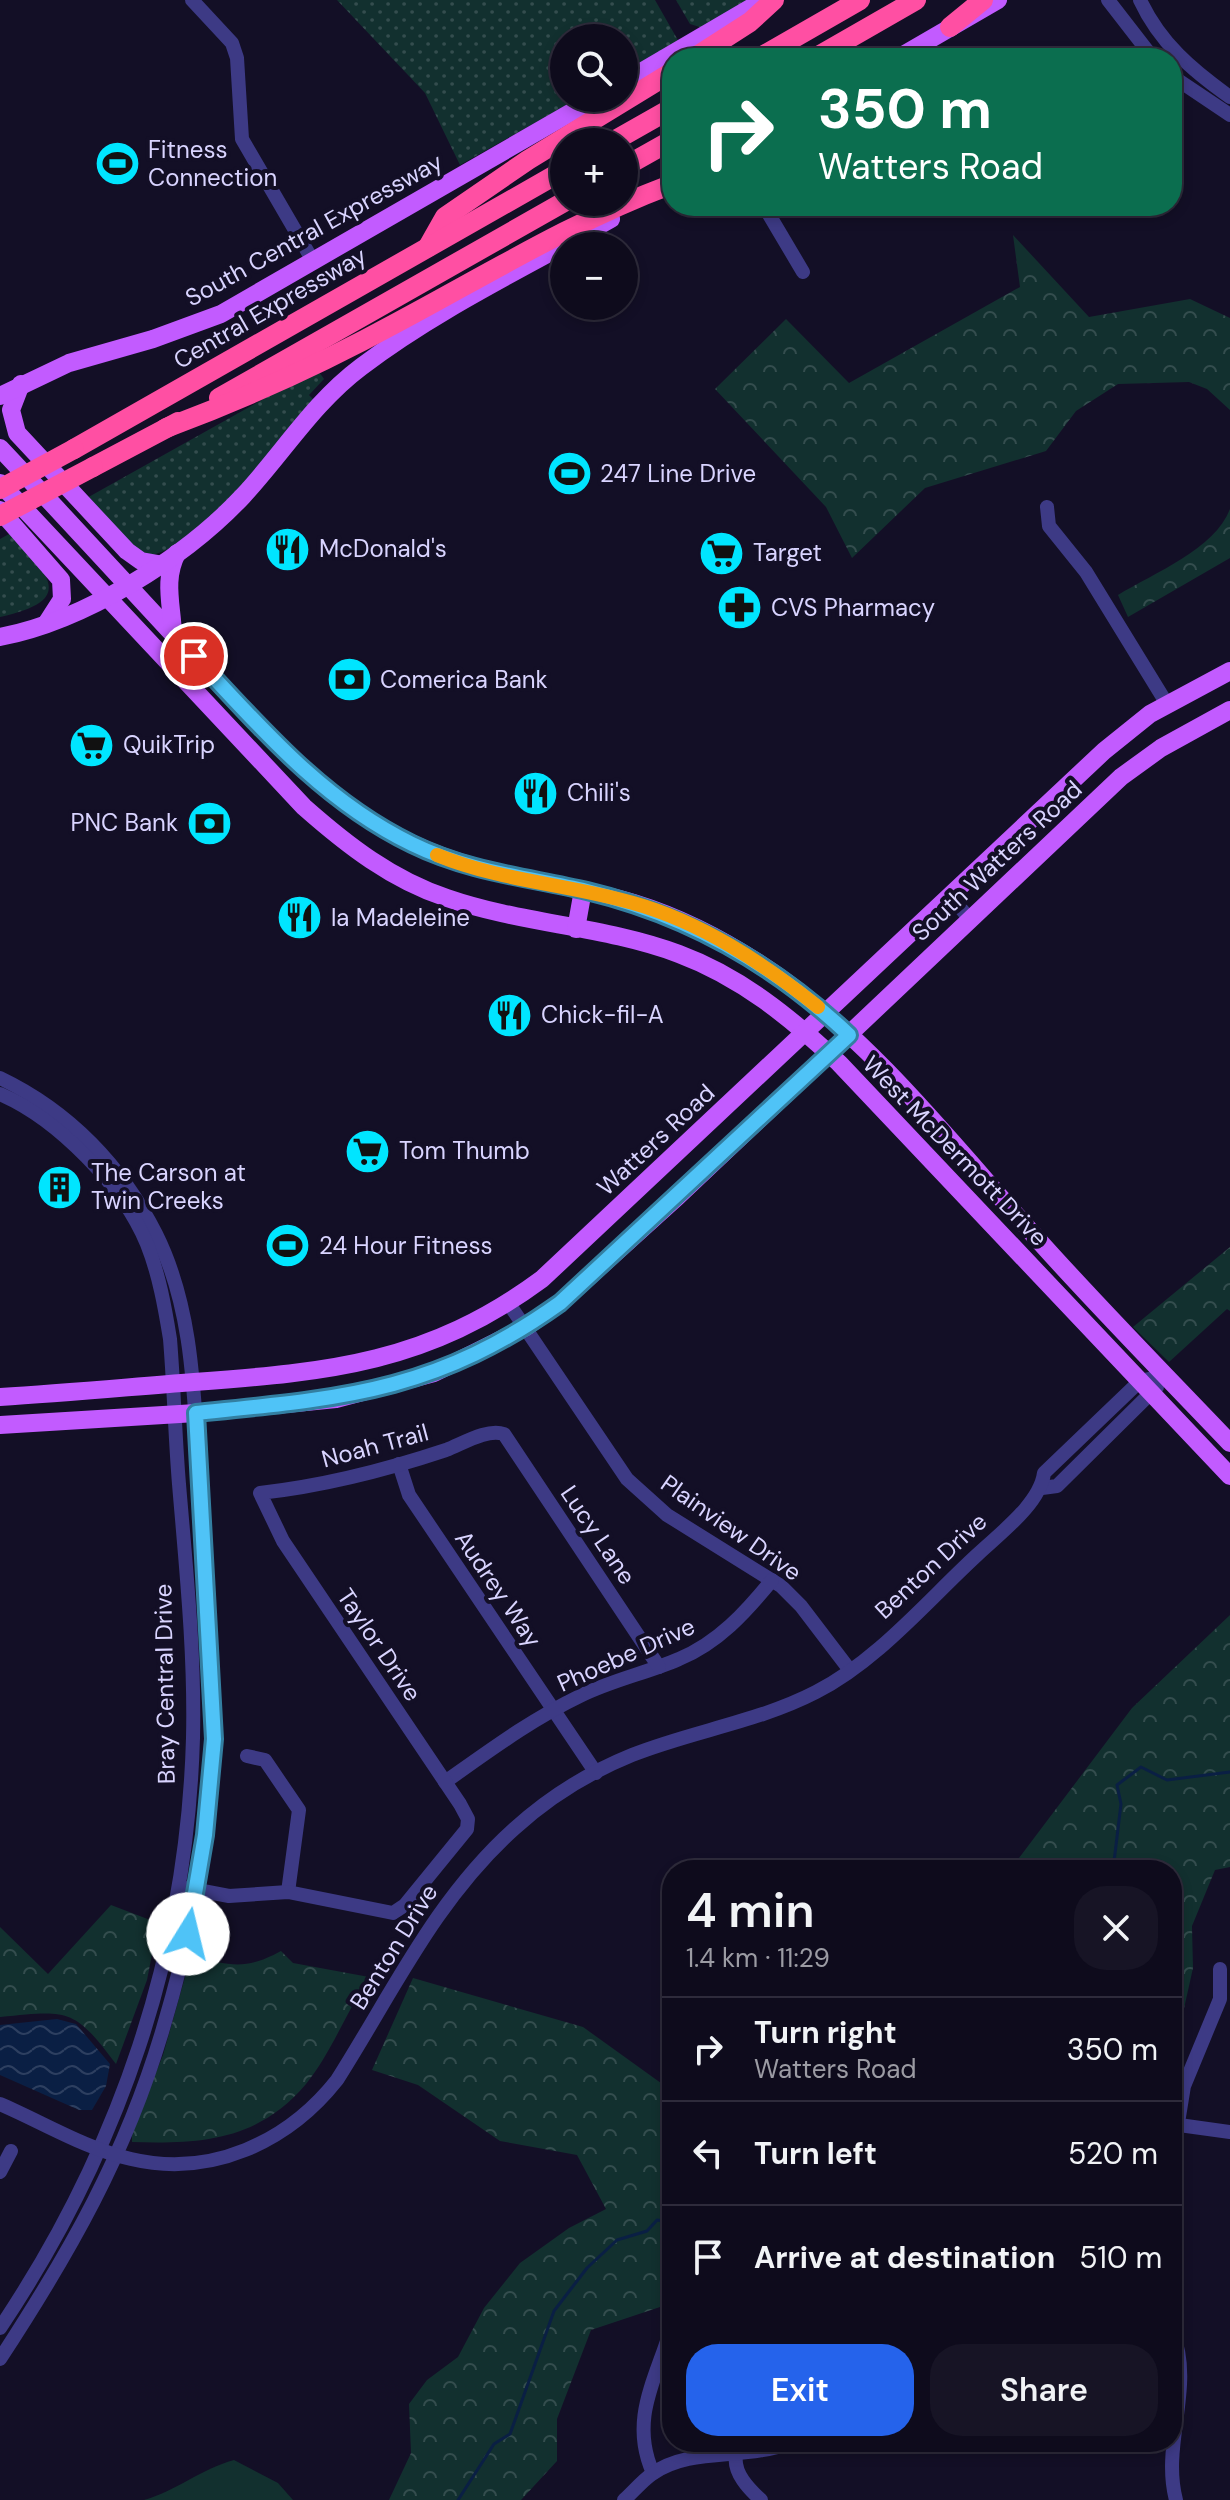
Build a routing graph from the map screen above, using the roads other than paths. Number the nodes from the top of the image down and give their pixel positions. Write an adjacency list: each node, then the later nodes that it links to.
1 (192, 0): 36 (street)
2 (764, 0): 11 (main road)
3 (774, 0): 12 (highway)
4 (860, 0): 13 (highway)
5 (916, 0): 14 (highway)
6 (983, 0): 10 (highway)
7 (998, 0): 10 (main road)
8 (1140, 0): 17 (street)
9 (1114, 2): 16 (street)
10 (950, 27): 15 (main road)
11 (682, 48)
12 (710, 48)
13 (776, 48)
14 (832, 48)
15 (915, 48)
16 (1146, 48)
17 (1170, 48)
18 (1182, 58): 23 (street)
19 (662, 60): 20 (main road)
20 (638, 74)
21 (662, 78): 35 (highway)
22 (1182, 83): 26 (street)
23 (1230, 97)
24 (572, 112): 36 (main road, South Central Expressway)
25 (662, 114): 27 (highway)
26 (1230, 115)
27 (637, 128)
28 (662, 146): 29 (highway)
29 (638, 159)
30 (550, 178): 35 (highway, Central Expressway)
31 (662, 188): 40 (highway)
32 (662, 190): 46 (main road)
33 (550, 210): 40 (highway)
34 (770, 216): 37 (street)
35 (427, 248): 42 (highway, Central Expressway, bridge)
36 (313, 261): 38 (main road, South Central Expressway)
37 (803, 272)
38 (21, 384): 39 (main road, South Central Expressway); 47 (main road)
39 (0, 396)
40 (166, 428): 45 (highway, bridge)
41 (0, 448): 48 (main road, West McDermott Drive)
42 (0, 486): 49 (main road, West McDermott Drive)
43 (1047, 507): 54 (street)
44 (0, 510): 50 (main road)
45 (0, 516)
46 (177, 553): 47 (main road); 51 (main road)
47 (158, 564): 48 (main road)
48 (126, 584): 49 (main road); 51 (main road, West McDermott Drive)
49 (105, 596): 50 (main road); 57 (main road, West McDermott Drive)
50 (46, 624): 52 (main road)
51 (173, 634): 56 (main road, West McDermott Drive)
52 (0, 637)
53 (1230, 671): 54 (main road, Watters Road)
54 (1167, 704): 59 (main road, Watters Road)
55 (1230, 710): 60 (main road, South Watters Road)
56 (323, 788): 57 (main road); 58 (main road, West McDermott Drive)
57 (304, 807): 61 (main road, West McDermott Drive)
58 (583, 890): 61 (main road); 62 (main road, West McDermott Drive)
59 (950, 896): 60 (street); 62 (main road, Watters Road)
60 (969, 918): 64 (main road, South Watters Road)
61 (576, 929): 63 (main road, West McDermott Drive)
62 (825, 1013): 63 (main road, Watters Road); 64 (main road, West McDermott Drive)
63 (805, 1032): 65 (main road, West McDermott Drive); 72 (main road, Watters Road)
64 (849, 1035): 65 (main road); 68 (main road, West McDermott Drive)
65 (829, 1054): 69 (main road, West McDermott Drive); 73 (main road)
66 (0, 1078): 71 (street)
67 (0, 1094): 70 (street)
68 (992, 1185): 69 (main road); 74 (main road, West McDermott Drive)
69 (973, 1203): 77 (main road, West McDermott Drive)
70 (130, 1214): 71 (street); 76 (street, Bray Central Drive)
71 (168, 1262): 75 (street, Bray Central Drive)
72 (509, 1304): 73 (street, Plainview Drive); 75 (main road, Watters Road)
73 (526, 1327): 79 (main road); 87 (street, Plainview Drive)
74 (1166, 1375): 77 (street, Benton Drive); 83 (main road, West McDermott Drive)
75 (193, 1382): 76 (main road, Watters Road); 79 (street, Bray Central Drive)
76 (173, 1385): 78 (main road, Watters Road); 80 (street, Bray Central Drive)
77 (1146, 1388): 85 (main road, West McDermott Drive); 89 (street, Benton Drive)
78 (0, 1397)
79 (196, 1413): 80 (main road); 95 (street, Bray Central Drive)
80 (176, 1414): 81 (main road); 94 (street, Bray Central Drive)
81 (0, 1425)
82 (498, 1432): 84 (street, Noah Trail); 88 (street, Lucy Lane)
83 (1230, 1443)
84 (399, 1464): 86 (street, Noah Trail); 90 (street, Audrey Way)
85 (1230, 1476)
86 (260, 1493): 93 (street, Taylor Drive)
87 (772, 1580): 88 (street, Phoebe Drive); 89 (street, Plainview Drive)
88 (659, 1667): 90 (street, Phoebe Drive)
89 (849, 1669): 92 (street, Benton Drive)
90 (553, 1711): 92 (street, Audrey Way); 93 (street, Phoebe Drive)
91 (247, 1756): 96 (street)
92 (596, 1773): 104 (street, Benton Drive)
93 (445, 1782): 96 (street, Taylor Drive)
94 (177, 1886): 95 (street); 102 (street, Bray Central Drive)
95 (195, 1891): 96 (street); 104 (street, Bray Central Drive)
96 (288, 1892)
97 (1220, 1969): 98 (street)
98 (1182, 2094)
99 (0, 2104): 102 (street, Benton Drive)
100 (1182, 2125): 101 (street)
101 (1230, 2132)
102 (101, 2148): 104 (street, Benton Drive); 106 (street, Bray Central Drive)
103 (11, 2151): 105 (street)
104 (118, 2155): 108 (street, Bray Central Drive)
105 (0, 2172)
106 (0, 2328)
107 (662, 2358): 112 (street)
108 (0, 2359)
109 (758, 2452): 111 (street)
110 (1172, 2452): 115 (street)
111 (736, 2455): 112 (street); 114 (street)
112 (653, 2473): 113 (street)
113 (624, 2500)
114 (761, 2500)
115 (1176, 2500)

